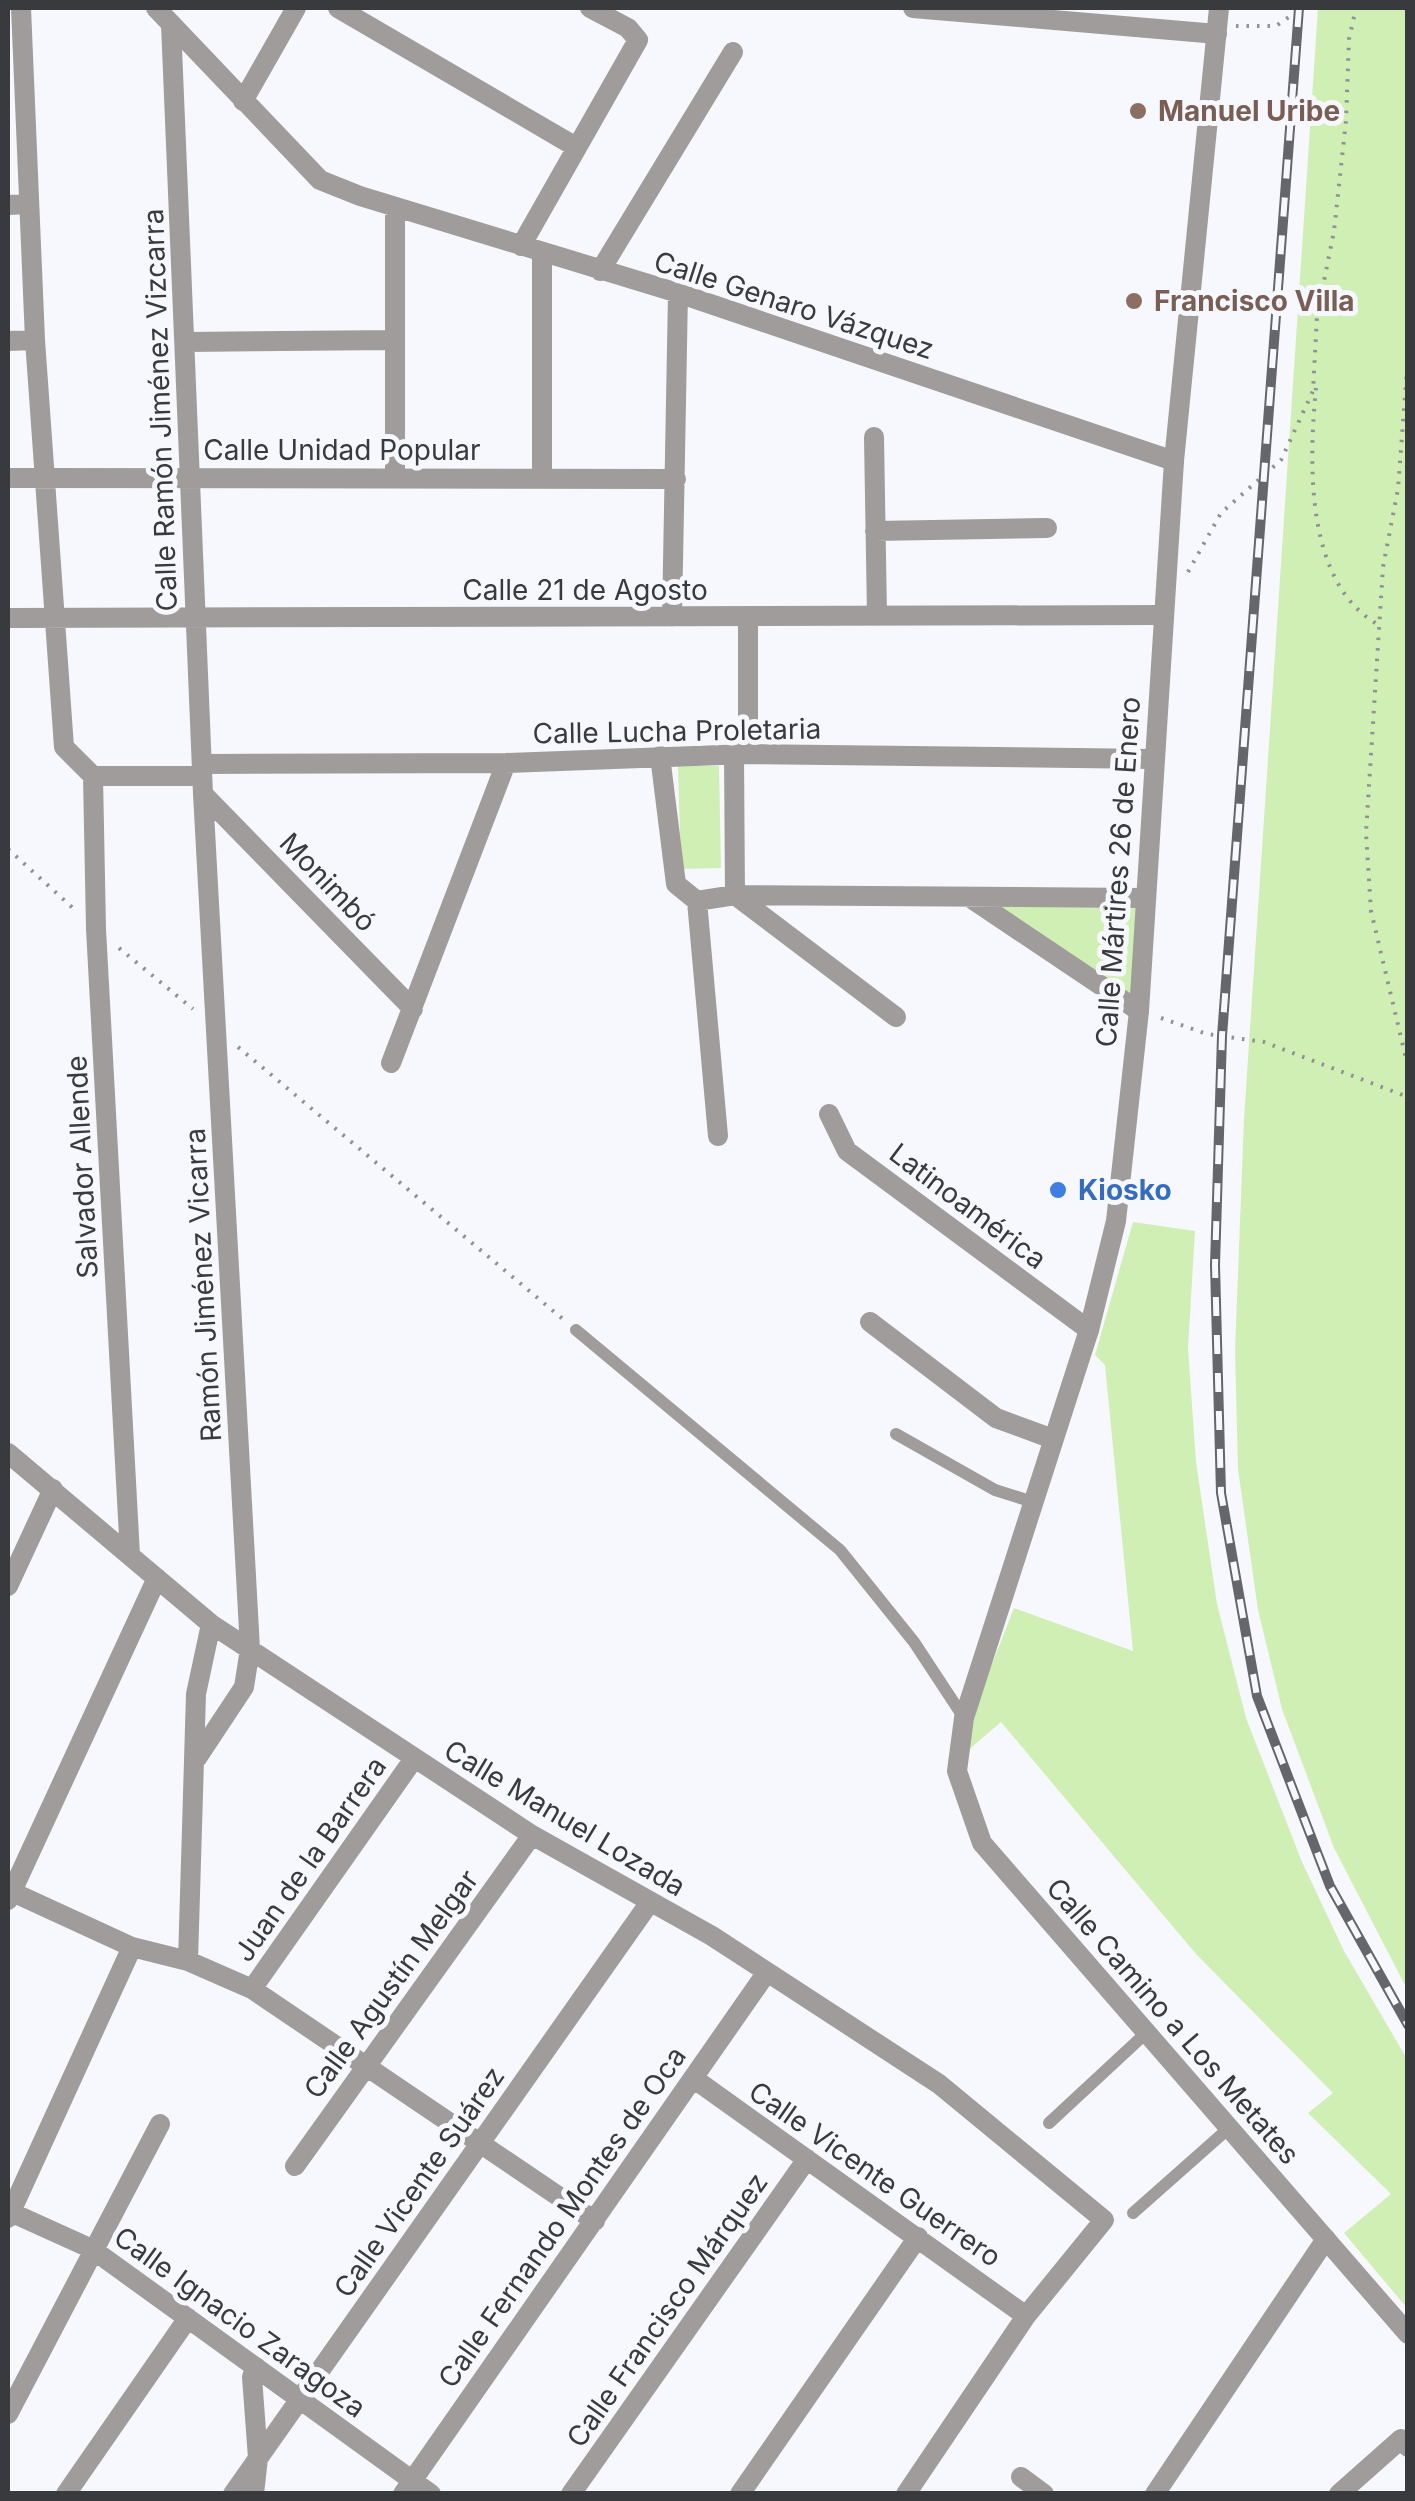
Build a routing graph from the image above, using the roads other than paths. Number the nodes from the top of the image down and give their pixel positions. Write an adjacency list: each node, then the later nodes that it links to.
1 (22, 8): 14 (street)
2 (156, 8): 9 (street)
3 (296, 8): 12 (street)
4 (338, 8): 13 (street)
5 (590, 8): 13 (street)
6 (912, 8): 8 (street)
7 (1219, 8): 10 (street, Calle Mártires 26 de Enero)
8 (1068, 14): 10 (street)
9 (170, 24): 12 (street); 22 (street, Calle Ramón Jiménez Vizcarra)
10 (1218, 34): 24 (street, Calle Mártires 26 de Enero)
11 (732, 52): 17 (street)
12 (242, 101): 15 (street, Calle Genaro Vázquez)
13 (576, 147): 16 (street)
14 (18, 204): 19 (street)
15 (395, 207): 16 (street, Calle Genaro Vázquez); 20 (street)
16 (532, 249): 17 (street, Calle Genaro Vázquez); 29 (street)
17 (600, 271): 18 (street, Calle Genaro Vázquez)
18 (678, 293): 24 (street, Calle Genaro Vázquez); 30 (street)
19 (35, 340): 21 (street); 27 (street)
20 (395, 340): 22 (street); 28 (street)
21 (8, 341)
22 (186, 342): 25 (street, Calle Ramón Jiménez Vizcarra)
23 (874, 437): 32 (street)
24 (1174, 461): 34 (street, Calle Mártires 26 de Enero)
25 (192, 477): 27 (street, Calle Unidad Popular); 28 (street, Calle Unidad Popular); 38 (street, Calle Ramón Jiménez Vizcarra)
26 (8, 478): 27 (street, Calle Unidad Popular)
27 (44, 478): 39 (street)
28 (395, 478): 29 (street, Calle Unidad Popular)
29 (542, 478): 30 (street, Calle Unidad Popular)
30 (676, 480): 36 (street)
31 (1047, 528): 32 (street)
32 (876, 531): 33 (street)
33 (877, 615): 34 (street, Calle 21 de Agosto); 35 (street, Calle 21 de Agosto)
34 (1162, 615): 42 (street, Calle Mártires 26 de Enero)
35 (748, 616): 36 (street, Calle 21 de Agosto); 40 (street)
36 (672, 617): 38 (street, Calle 21 de Agosto)
37 (8, 618): 39 (street, Calle 21 de Agosto)
38 (197, 618): 39 (street, Calle 21 de Agosto); 45 (street, Calle Ramón Jiménez Vizcarra)
39 (53, 619): 44 (street)
40 (741, 755): 41 (street, Calle Lucha Proletaria); 42 (street, Calle Lucha Proletaria); 46 (street)
41 (660, 756): 43 (street, Calle Lucha Proletaria); 49 (street)
42 (1152, 759): 48 (street, Calle Mártires 26 de Enero)
43 (506, 762): 45 (street, Calle Lucha Proletaria); 50 (street)
44 (93, 776): 45 (street, Calle Lucha Proletaria); 64 (street, Salvador Allende)
45 (203, 778): 50 (street, Monimbó); 68 (street, Ramón Jiménez Vicarra)
46 (735, 895): 47 (street); 49 (street); 52 (street)
47 (967, 896): 48 (street); 51 (street)
48 (1144, 898): 51 (street, Calle Mártires 26 de Enero)
49 (696, 900): 55 (street)
50 (413, 1009): 53 (street)
51 (1140, 1012): 58 (street, Calle Mártires 26 de Enero)
52 (896, 1017)
53 (391, 1063)
54 (829, 1114): 58 (street, Latinoamérica)
55 (718, 1136)
56 (870, 1322): 60 (street)
57 (576, 1330): 69 (lane)
58 (1089, 1330): 60 (street, Calle Mártires 26 de Enero)
59 (896, 1434): 63 (lane)
60 (1053, 1440): 63 (street, Calle Mártires 26 de Enero)
61 (8, 1452): 62 (street, Calle Manuel Lozada)
62 (53, 1490): 64 (street, Calle Manuel Lozada); 66 (street)
63 (1032, 1502): 69 (street, Calle Mártires 26 de Enero)
64 (130, 1555): 65 (street, Calle Manuel Lozada)
65 (158, 1578): 67 (street, Calle Manuel Lozada); 73 (street)
66 (8, 1586)
67 (210, 1624): 68 (street, Calle Manuel Lozada); 70 (street)
68 (250, 1649): 70 (street, Ramón Jiménez Vicarra); 71 (street, Calle Manuel Lozada)
69 (964, 1718): 79 (street, Calle Camino a Los Metates)
70 (196, 1758): 76 (street)
71 (414, 1760): 72 (street, Calle Manuel Lozada); 78 (street, Juan de la Barrera)
72 (532, 1834): 74 (street, Calle Manuel Lozada); 80 (street, Calle Agustín Melgar)
73 (9, 1894): 75 (street)
74 (650, 1902): 77 (street, Calle Manuel Lozada); 85 (street, Calle Vicente Suárez)
75 (132, 1947): 76 (street); 88 (street)
76 (188, 1961): 78 (street)
77 (767, 1972): 81 (street, Calle Fernando Montes de Oca); 94 (street, Calle Manuel Lozada)
78 (252, 1990): 80 (street)
79 (1146, 2033): 83 (lane); 84 (street, Calle Camino a Los Metates)
80 (365, 2066): 85 (street); 87 (street, Calle Agustín Melgar)
81 (693, 2078): 86 (street, Calle Vicente Guerrero); 90 (street, Calle Fernando Montes de Oca)
82 (160, 2124): 93 (street)
83 (1049, 2124)
84 (1229, 2128): 89 (lane); 92 (street, Calle Camino a Los Metates)
85 (480, 2143): 90 (street); 98 (street, Calle Vicente Suárez)
86 (807, 2159): 91 (street, Calle Vicente Guerrero); 108 (street, Calle Francisco Márquez)
87 (295, 2166)
88 (8, 2214): 93 (street, Calle Ignacio Zaragoza)
89 (1134, 2214)
90 (595, 2222): 103 (street, Calle Fernando Montes de Oca)
91 (918, 2237): 94 (street, Calle Vicente Guerrero); 109 (street)
92 (1326, 2239): 96 (street, Calle Camino a Los Metates); 112 (street)
93 (92, 2249): 95 (street, Calle Ignacio Zaragoza); 99 (street)
94 (1026, 2316): 110 (street)
95 (188, 2318): 97 (street, Calle Ignacio Zaragoza); 104 (street)
96 (1408, 2334)
97 (256, 2367): 98 (street, Calle Ignacio Zaragoza); 101 (street)
98 (300, 2398): 101 (street, Calle Vicente Suárez); 103 (street, Calle Ignacio Zaragoza)
99 (8, 2414)
100 (1404, 2443): 113 (street)
101 (258, 2458): 105 (street, Calle Vicente Suárez); 106 (street)
102 (1021, 2477): 111 (street)
103 (407, 2487): 107 (street, Calle Ignacio Zaragoza)
104 (66, 2494)
105 (232, 2494)
106 (254, 2494)
107 (432, 2494)
108 (572, 2494)
109 (740, 2494)
110 (906, 2494)
111 (1044, 2494)
112 (1154, 2494)
113 (1340, 2494)

